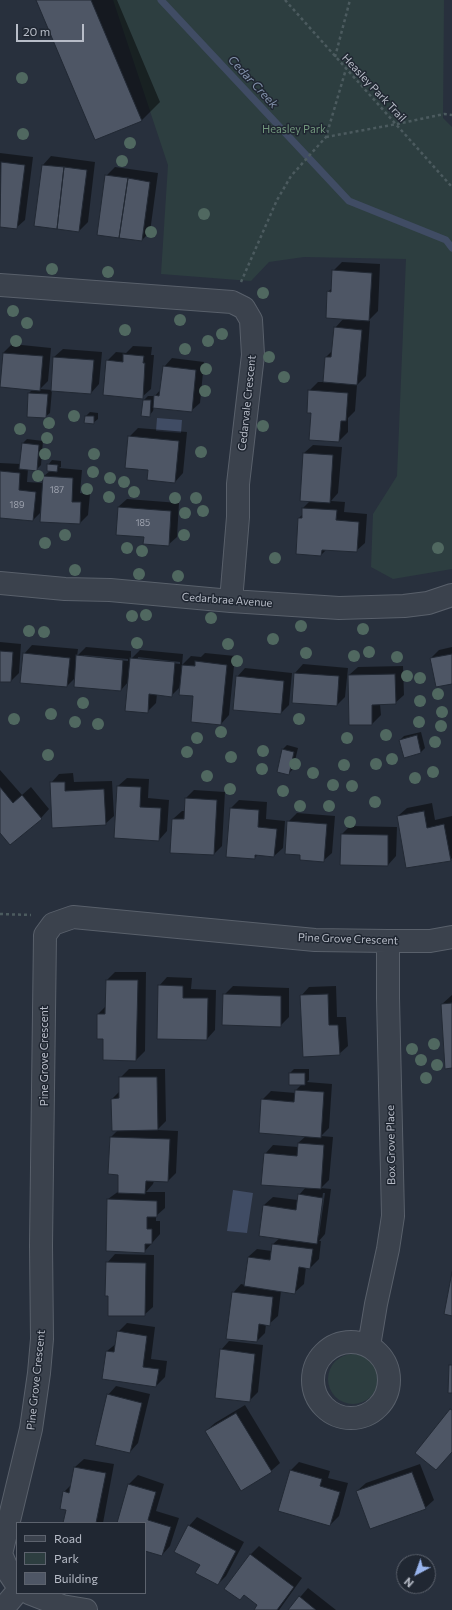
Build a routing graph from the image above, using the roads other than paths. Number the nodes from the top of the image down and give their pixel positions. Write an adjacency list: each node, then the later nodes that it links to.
1 (0, 285): 4 (street, Cedarvale Crescent)
2 (0, 583): 4 (street, Cedarbrae Avenue)
3 (452, 595): 4 (street, Cedarbrae Avenue)
4 (231, 601)
5 (452, 937): 6 (street, Pine Grove Crescent)
6 (388, 941): 7 (street, Box Grove Place); 8 (street, Pine Grove Crescent)
7 (369, 1346)
8 (1, 1554): 9 (street, Pine Grove Crescent)
9 (16, 1584)
10 (16, 1593): 12 (street)
11 (32, 1594): 13 (street)
12 (0, 1608)
13 (86, 1610)

